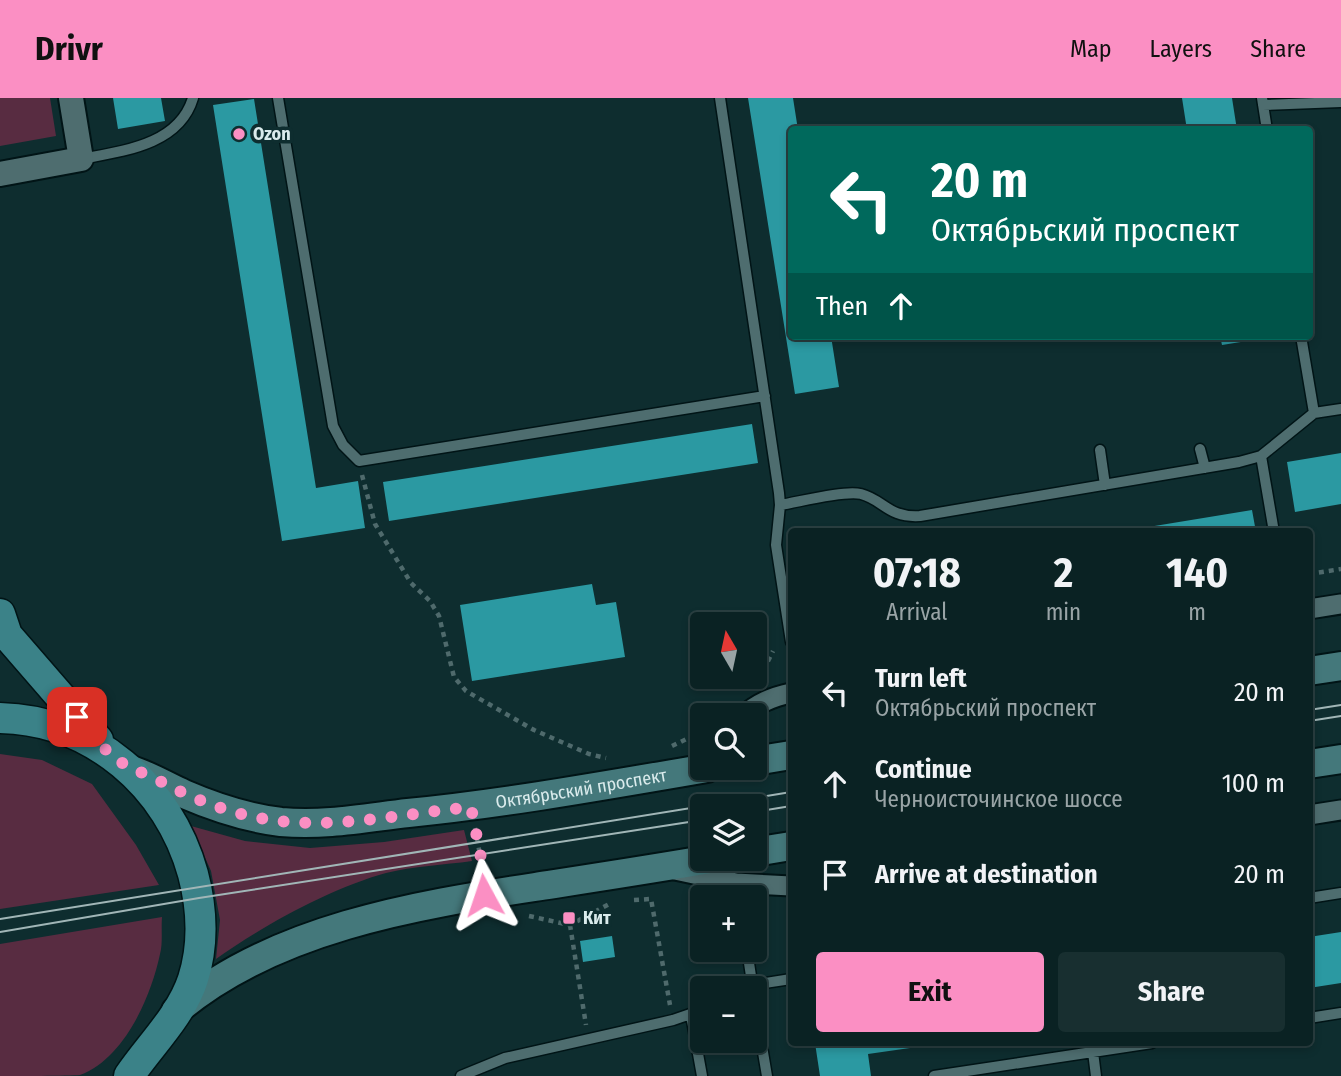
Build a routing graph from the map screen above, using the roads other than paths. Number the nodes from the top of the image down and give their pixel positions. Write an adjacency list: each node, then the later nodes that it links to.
1 (71, 98): 8 (street)
2 (193, 98): 8 (lane)
3 (278, 98): 11 (lane)
4 (720, 98): 11 (lane)
5 (1262, 102): 6 (lane); 7 (lane)
6 (1341, 102)
7 (1266, 126)
8 (81, 159): 9 (street)
9 (0, 174)
10 (1302, 340): 13 (lane)
11 (765, 396): 19 (lane)
12 (1341, 409): 13 (lane)
13 (1314, 413): 16 (lane)
14 (1200, 449): 17 (lane)
15 (1100, 450): 18 (lane)
16 (1261, 456): 17 (lane); 20 (lane)
17 (1205, 468): 18 (lane)
18 (1105, 485): 19 (lane)
19 (780, 505): 24 (lane)
20 (1273, 528)
21 (1341, 604): 22 (street)
22 (1313, 608)
23 (0, 614): 33 (main road)
24 (788, 623)
25 (1341, 666): 26 (main road)
26 (1313, 670)
27 (788, 694): 28 (street)
28 (761, 703)
29 (0, 718): 33 (main road)
30 (788, 755): 31 (main road)
31 (767, 759)
32 (1341, 759): 34 (main road)
33 (120, 761): 35 (main road, Октябрьский проспект); 49 (main road)
34 (1313, 763)
35 (690, 771)
36 (1341, 810): 37 (street)
37 (1313, 814)
38 (788, 846): 39 (main road)
39 (767, 850)
40 (690, 862): 41 (main road)
41 (660, 867): 42 (street); 49 (main road)
42 (720, 885)
43 (788, 886): 44 (street)
44 (767, 888)
45 (1341, 893): 46 (lane)
46 (1313, 897)
47 (788, 980): 48 (lane)
48 (767, 984)
49 (176, 1011): 57 (main road)
50 (1341, 1013): 52 (lane)
51 (690, 1015): 59 (lane)
52 (1313, 1017)
53 (1132, 1046): 54 (lane)
54 (1093, 1052): 62 (lane); 63 (lane)
55 (698, 1053): 60 (lane)
56 (763, 1053): 61 (lane)
57 (144, 1064): 58 (main road)
58 (128, 1076)
59 (461, 1076)
60 (702, 1076)
61 (767, 1076)
62 (934, 1076)
63 (1096, 1076)

